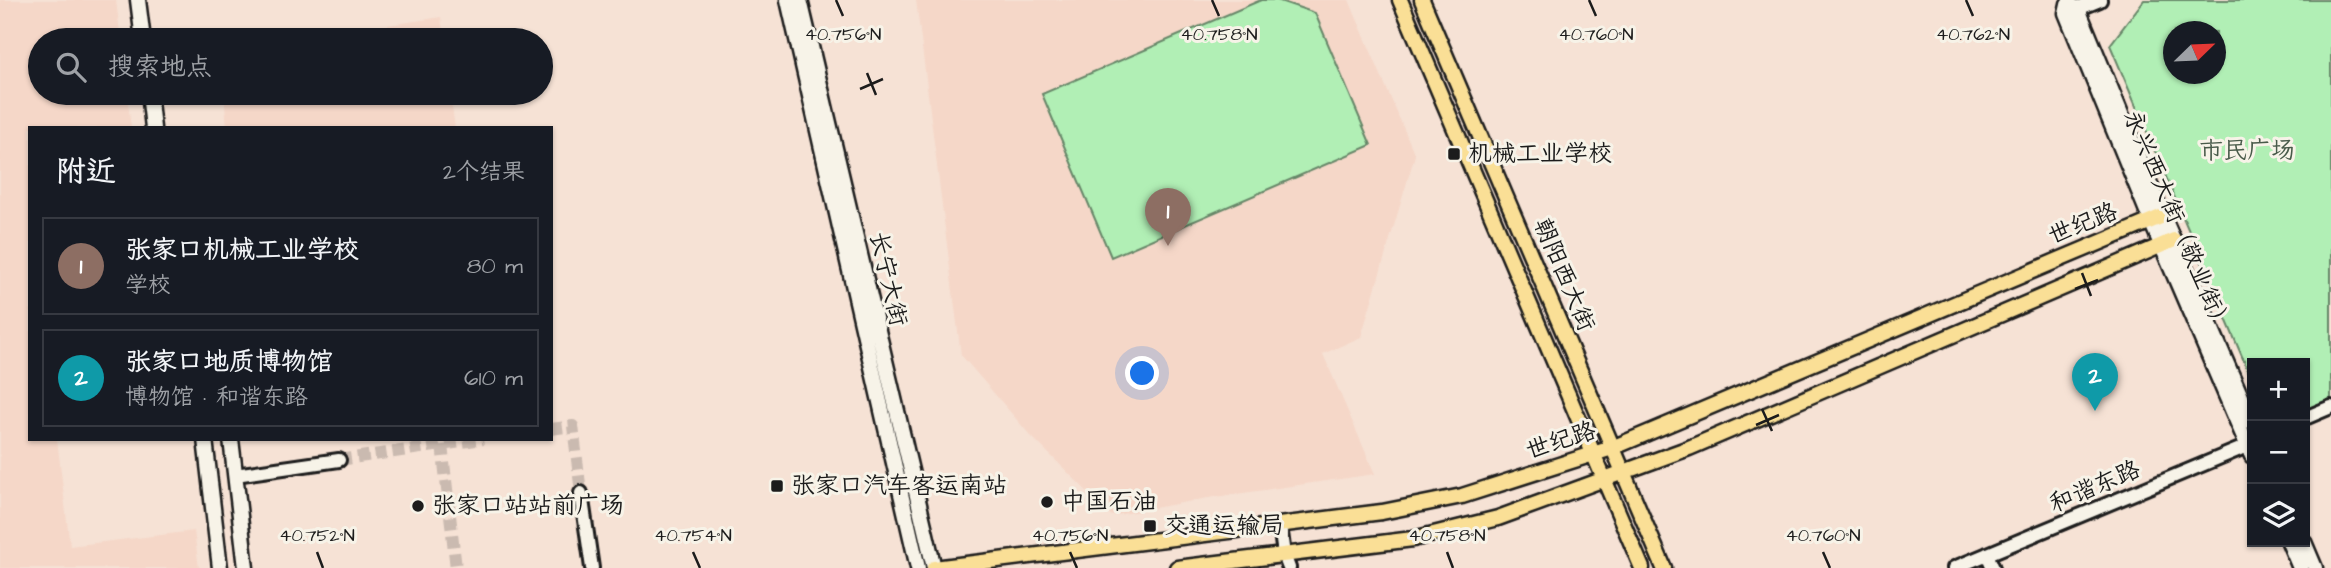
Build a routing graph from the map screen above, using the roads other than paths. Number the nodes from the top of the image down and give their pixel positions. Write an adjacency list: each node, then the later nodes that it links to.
1 (131, 0): 9 (main road)
2 (138, 0): 10 (main road)
3 (788, 0): 41 (main road, 长宁大街)
4 (800, 0): 42 (main road, 长宁大街)
5 (1400, 0): 27 (main road, 朝阳西大街)
6 (1422, 0): 26 (main road, 朝阳西大街)
7 (2100, 0): 8 (street)
8 (2073, 4): 15 (main road, 永兴西大街（敬业街）)
9 (134, 28)
10 (141, 28)
11 (144, 105): 13 (main road)
12 (150, 105): 14 (main road)
13 (147, 126)
14 (153, 126)
15 (2157, 218): 16 (main road, 永兴西大街（敬业街）); 26 (main road, 世纪路)
16 (2168, 242): 20 (main road, 永兴西大街（敬业街）); 22 (main road, 永兴西大街（敬业街）); 29 (main road, 世纪路)
17 (2331, 407): 19 (street)
18 (2331, 414): 21 (street)
19 (2310, 416)
20 (2252, 421)
21 (2310, 423)
22 (2247, 439)
23 (205, 441): 38 (main road)
24 (230, 441): 30 (main road)
25 (2247, 447): 36 (street, 和谐东路)
26 (1612, 448): 27 (main road, 世纪路); 29 (main road, 朝阳西大街)
27 (1594, 454): 31 (main road, 朝阳西大街); 33 (main road, 世纪路)
28 (339, 460): 30 (street)
29 (1623, 474): 31 (main road, 世纪路); 45 (main road, 朝阳西大街)
30 (235, 475): 39 (main road)
31 (1605, 480): 37 (main road, 世纪路); 44 (main road, 朝阳西大街)
32 (582, 493): 40 (street)
33 (1280, 524): 37 (street); 42 (main road, 世纪路)
34 (2291, 547): 48 (main road)
35 (2306, 547): 49 (main road)
36 (1987, 554): 46 (street, 和谐东路); 47 (street)
37 (1287, 561): 43 (main road, 世纪路)
38 (220, 568)
39 (246, 568)
40 (592, 568)
41 (918, 568)
42 (934, 568)
43 (1177, 568)
44 (1642, 568)
45 (1664, 568)
46 (1954, 568)
47 (1993, 568)
48 (2300, 568)
49 (2315, 568)

